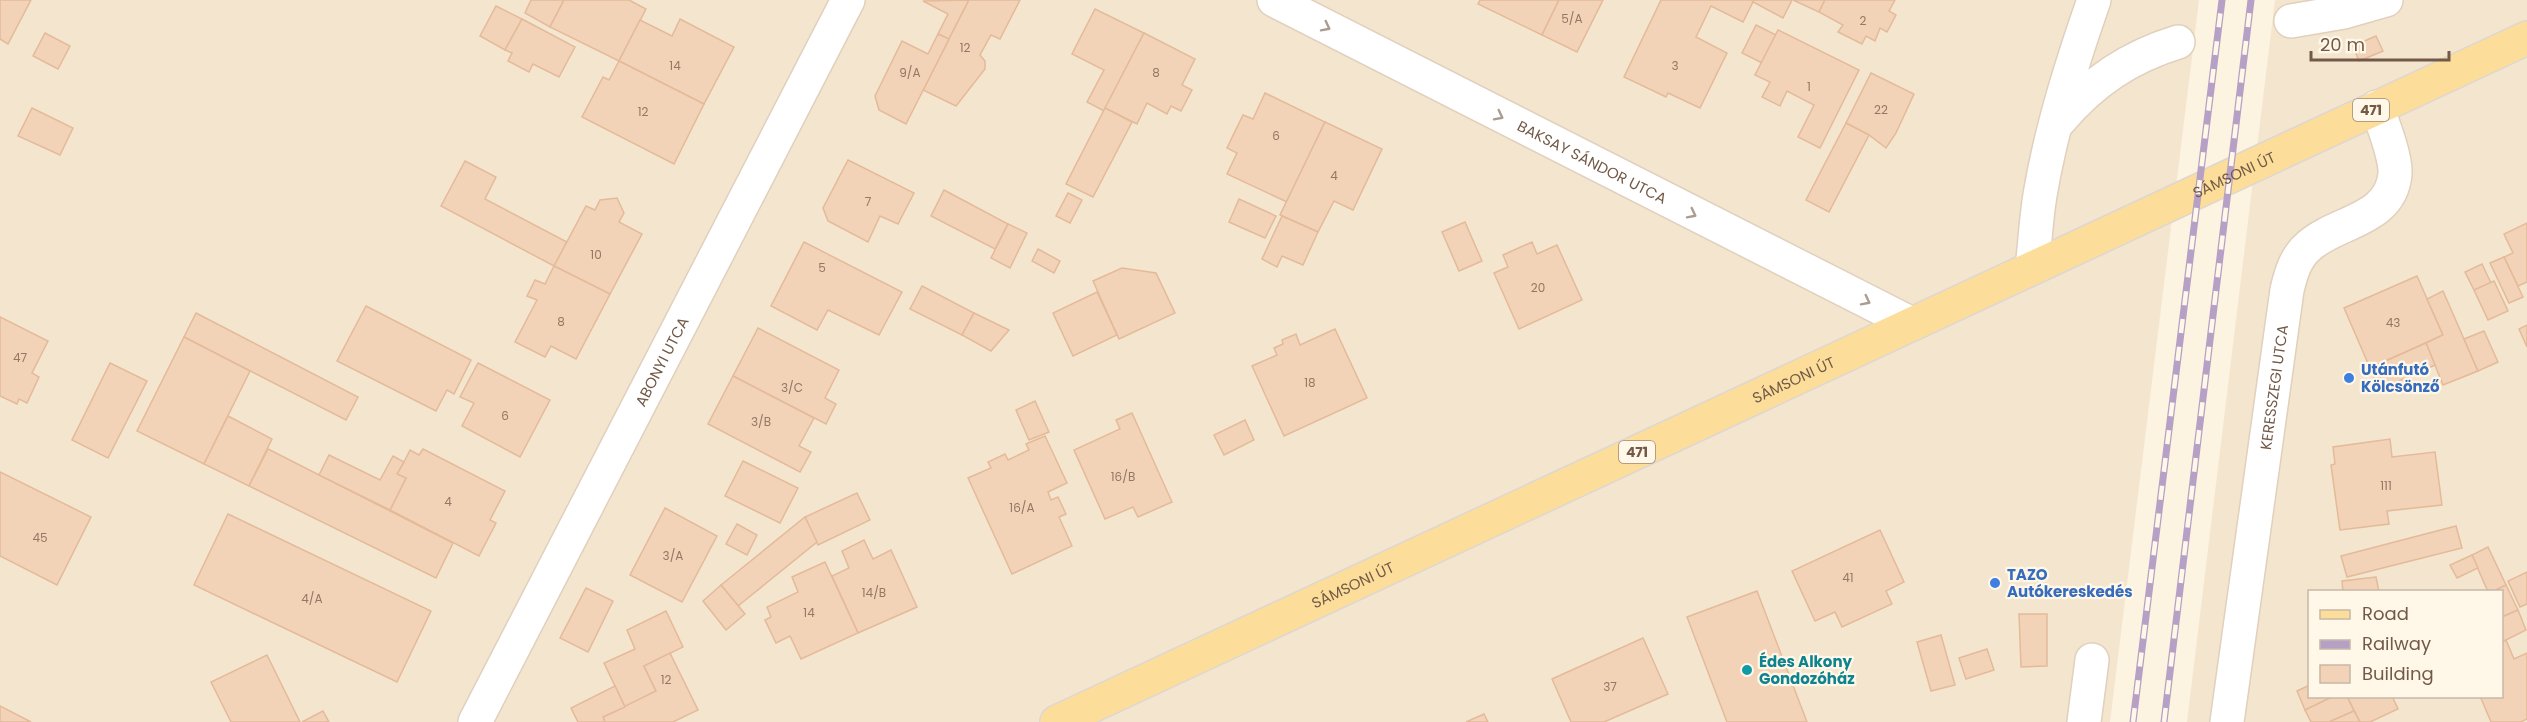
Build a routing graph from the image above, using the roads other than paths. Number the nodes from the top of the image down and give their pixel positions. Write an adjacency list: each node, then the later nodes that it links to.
1 (848, 0): 13 (street, ABONYI UTCA)
2 (1274, 0): 11 (street, BAKSAY SÁNDOR UTCA, one-way to 11)
3 (2094, 0): 9 (street)
4 (2386, 0): 5 (street)
5 (2290, 21)
6 (2527, 38): 8 (main road, SÁMSONI ÚT / 471)
7 (2178, 42): 9 (street)
8 (2377, 107): 10 (main road, SÁMSONI ÚT / 471); 16 (street, KERESSZEGI UTCA)
9 (2056, 125): 10 (street)
10 (2032, 268): 11 (main road, SÁMSONI ÚT / 471)
11 (1910, 323): 14 (main road, SÁMSONI ÚT / 471)
12 (2092, 660): 15 (street)
13 (475, 722)
14 (1057, 722)
15 (2084, 722)
16 (2227, 722)

